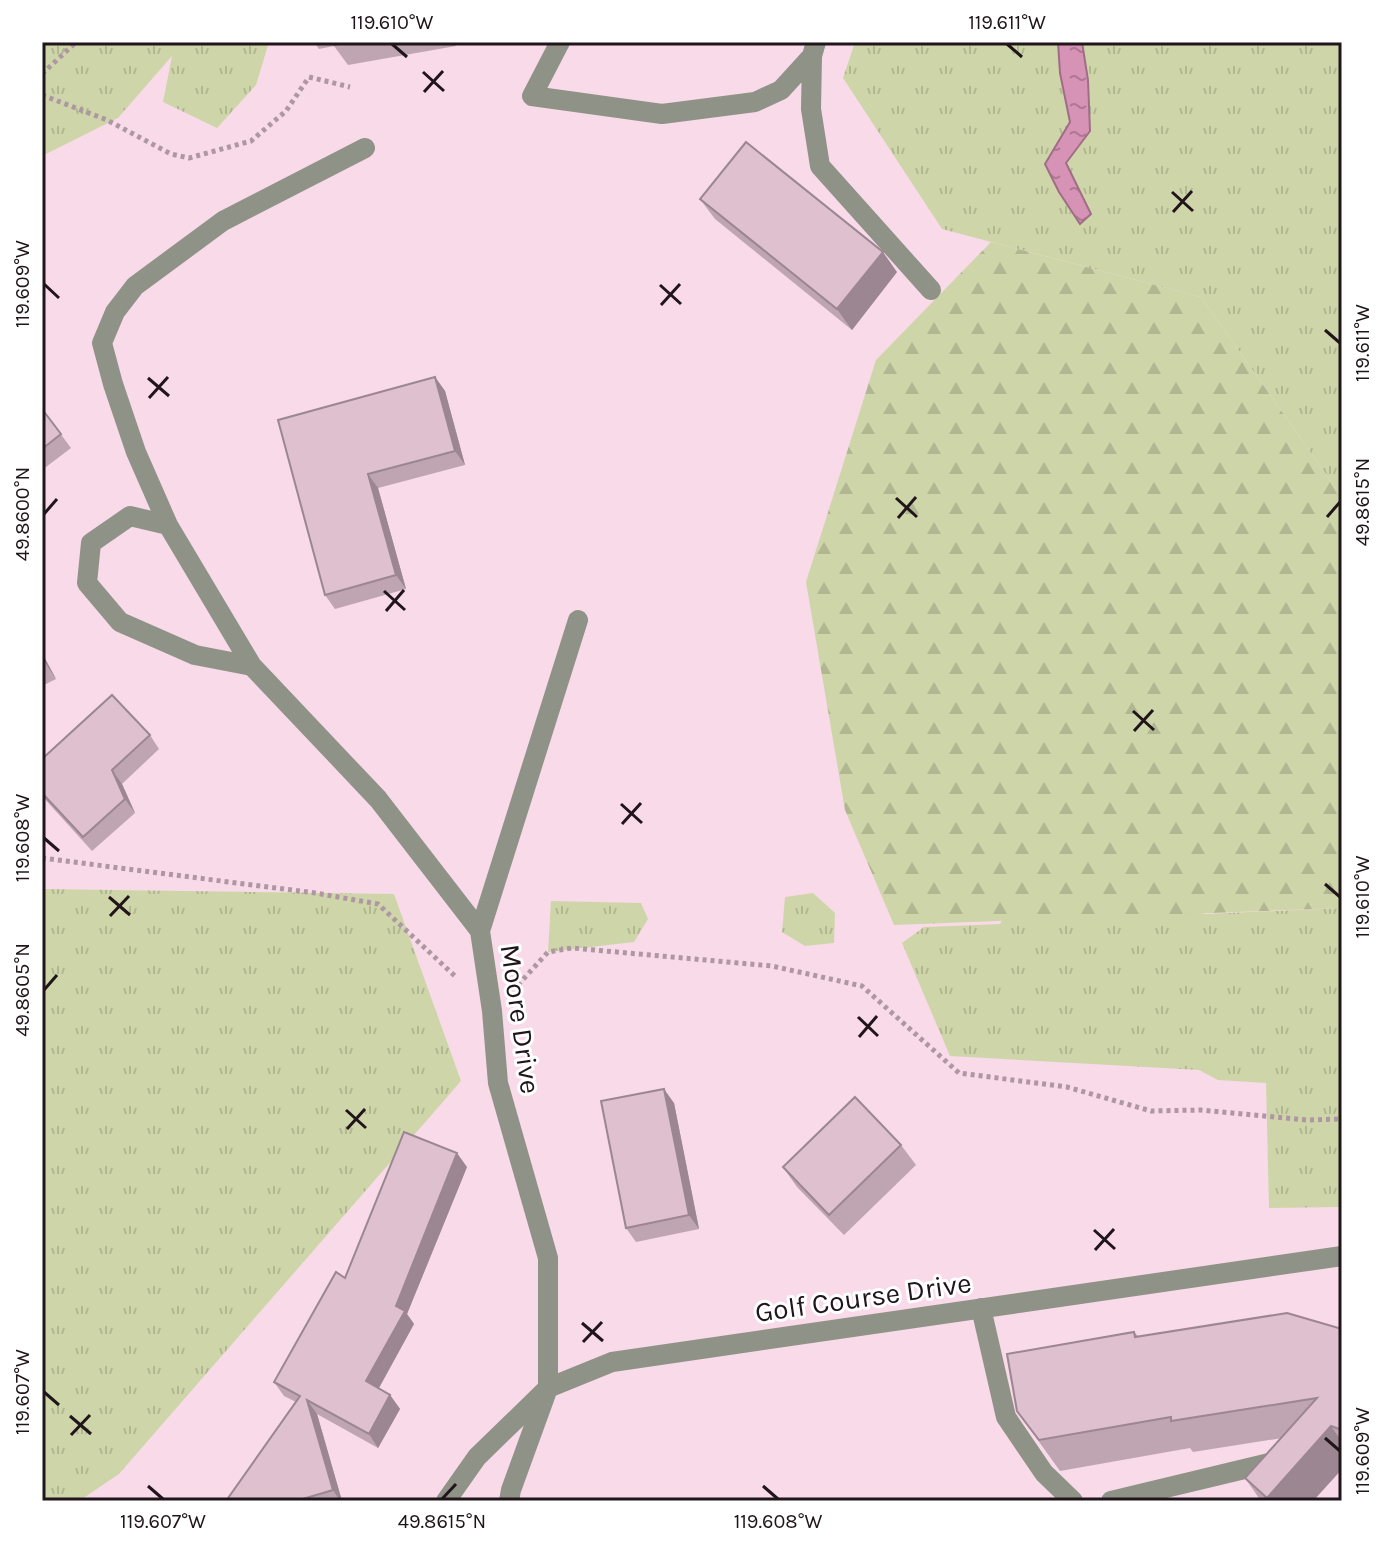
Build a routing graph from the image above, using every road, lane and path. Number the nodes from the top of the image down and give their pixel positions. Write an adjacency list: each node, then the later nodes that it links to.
1 (76, 42): 4 (path)
2 (560, 42): 3 (street)
3 (814, 49): 8 (street)
4 (42, 74)
5 (350, 87): 6 (path)
6 (42, 95)
7 (365, 148): 9 (street, Moore Drive)
8 (931, 290)
9 (168, 525): 11 (street, Moore Drive); 11 (street)
10 (578, 620): 13 (street)
11 (252, 666): 13 (street, Moore Drive)
12 (42, 858): 14 (path)
13 (480, 931): 14 (street, Moore Drive)
14 (492, 1011): 15 (path); 18 (street, Moore Drive)
15 (1342, 1119)
16 (1342, 1256): 17 (street, Golf Course Drive)
17 (981, 1308): 18 (street, Golf Course Drive); 22 (street)
18 (548, 1388): 20 (street, Golf Course Drive); 21 (street, Moore Drive)
19 (1289, 1458): 23 (street)
20 (446, 1501)
21 (509, 1501)
22 (1073, 1501)
23 (1111, 1501)

